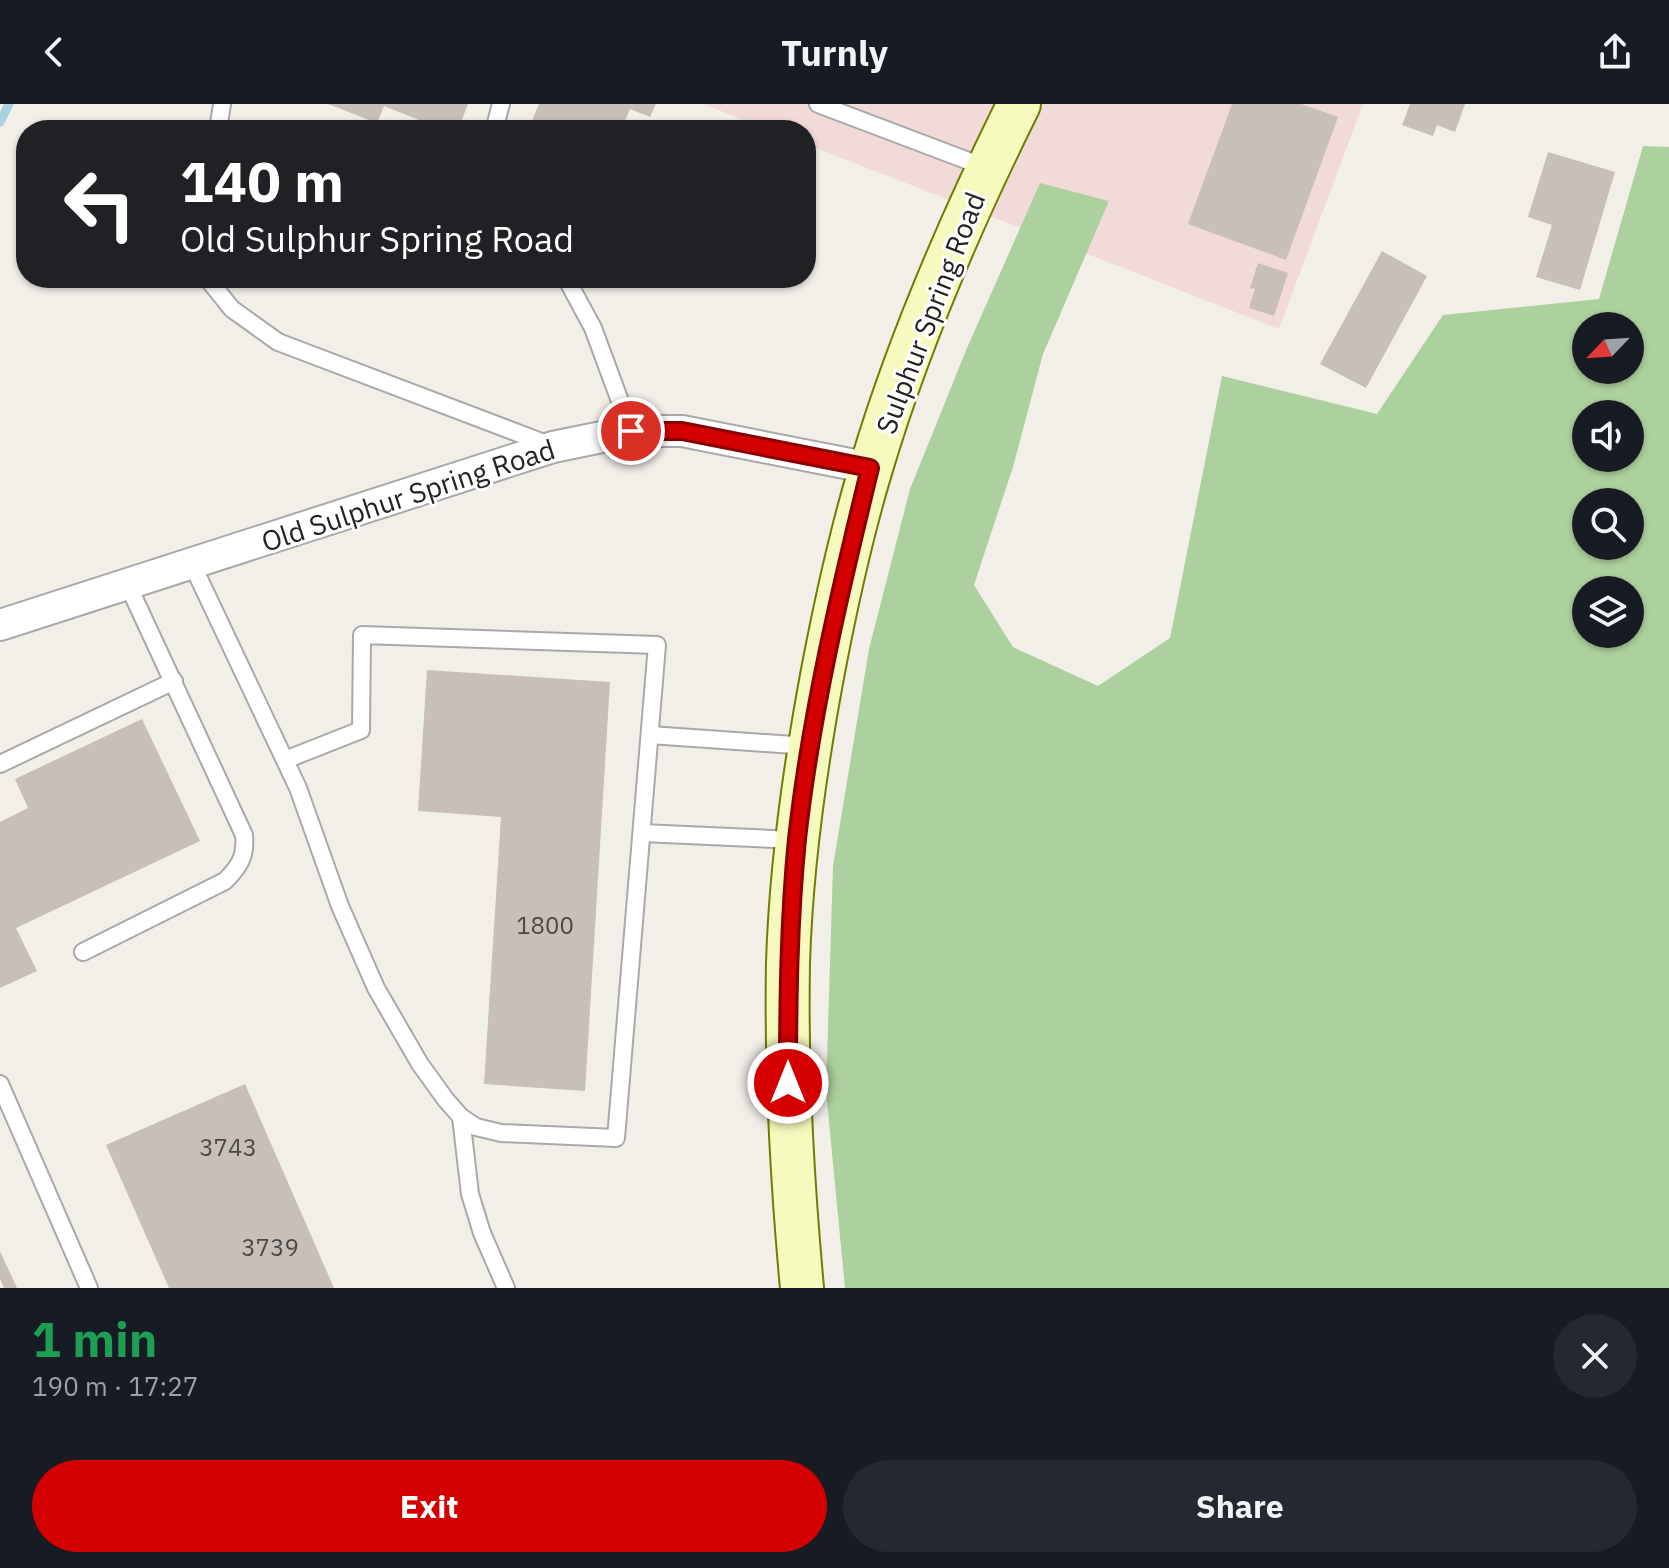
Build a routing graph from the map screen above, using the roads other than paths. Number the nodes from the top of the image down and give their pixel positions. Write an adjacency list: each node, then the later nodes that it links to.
1 (818, 104): 3 (lane)
2 (1019, 104): 3 (main road, Sulphur Spring Road)
3 (987, 168): 8 (main road, Sulphur Spring Road)
4 (215, 288): 7 (lane)
5 (571, 288): 6 (lane)
6 (631, 431): 7 (street, Old Sulphur Spring Road); 8 (street, Old Sulphur Spring Road)
7 (553, 447): 9 (street, Old Sulphur Spring Road)
8 (870, 468): 14 (main road, Sulphur Spring Road)
9 (192, 564): 10 (street, Old Sulphur Spring Road); 15 (lane)
10 (128, 585): 11 (street, Old Sulphur Spring Road); 12 (lane)
11 (0, 625)
12 (174, 681): 16 (lane); 19 (lane)
13 (650, 735): 14 (lane); 15 (lane); 17 (lane)
14 (809, 746): 18 (main road, Sulphur Spring Road)
15 (285, 760): 21 (lane)
16 (0, 764)
17 (642, 833): 18 (lane); 21 (lane)
18 (797, 840): 24 (main road, Sulphur Spring Road)
19 (83, 952)
20 (0, 1084): 22 (lane)
21 (461, 1117): 23 (lane)
22 (89, 1288)
23 (506, 1288)
24 (802, 1288)

